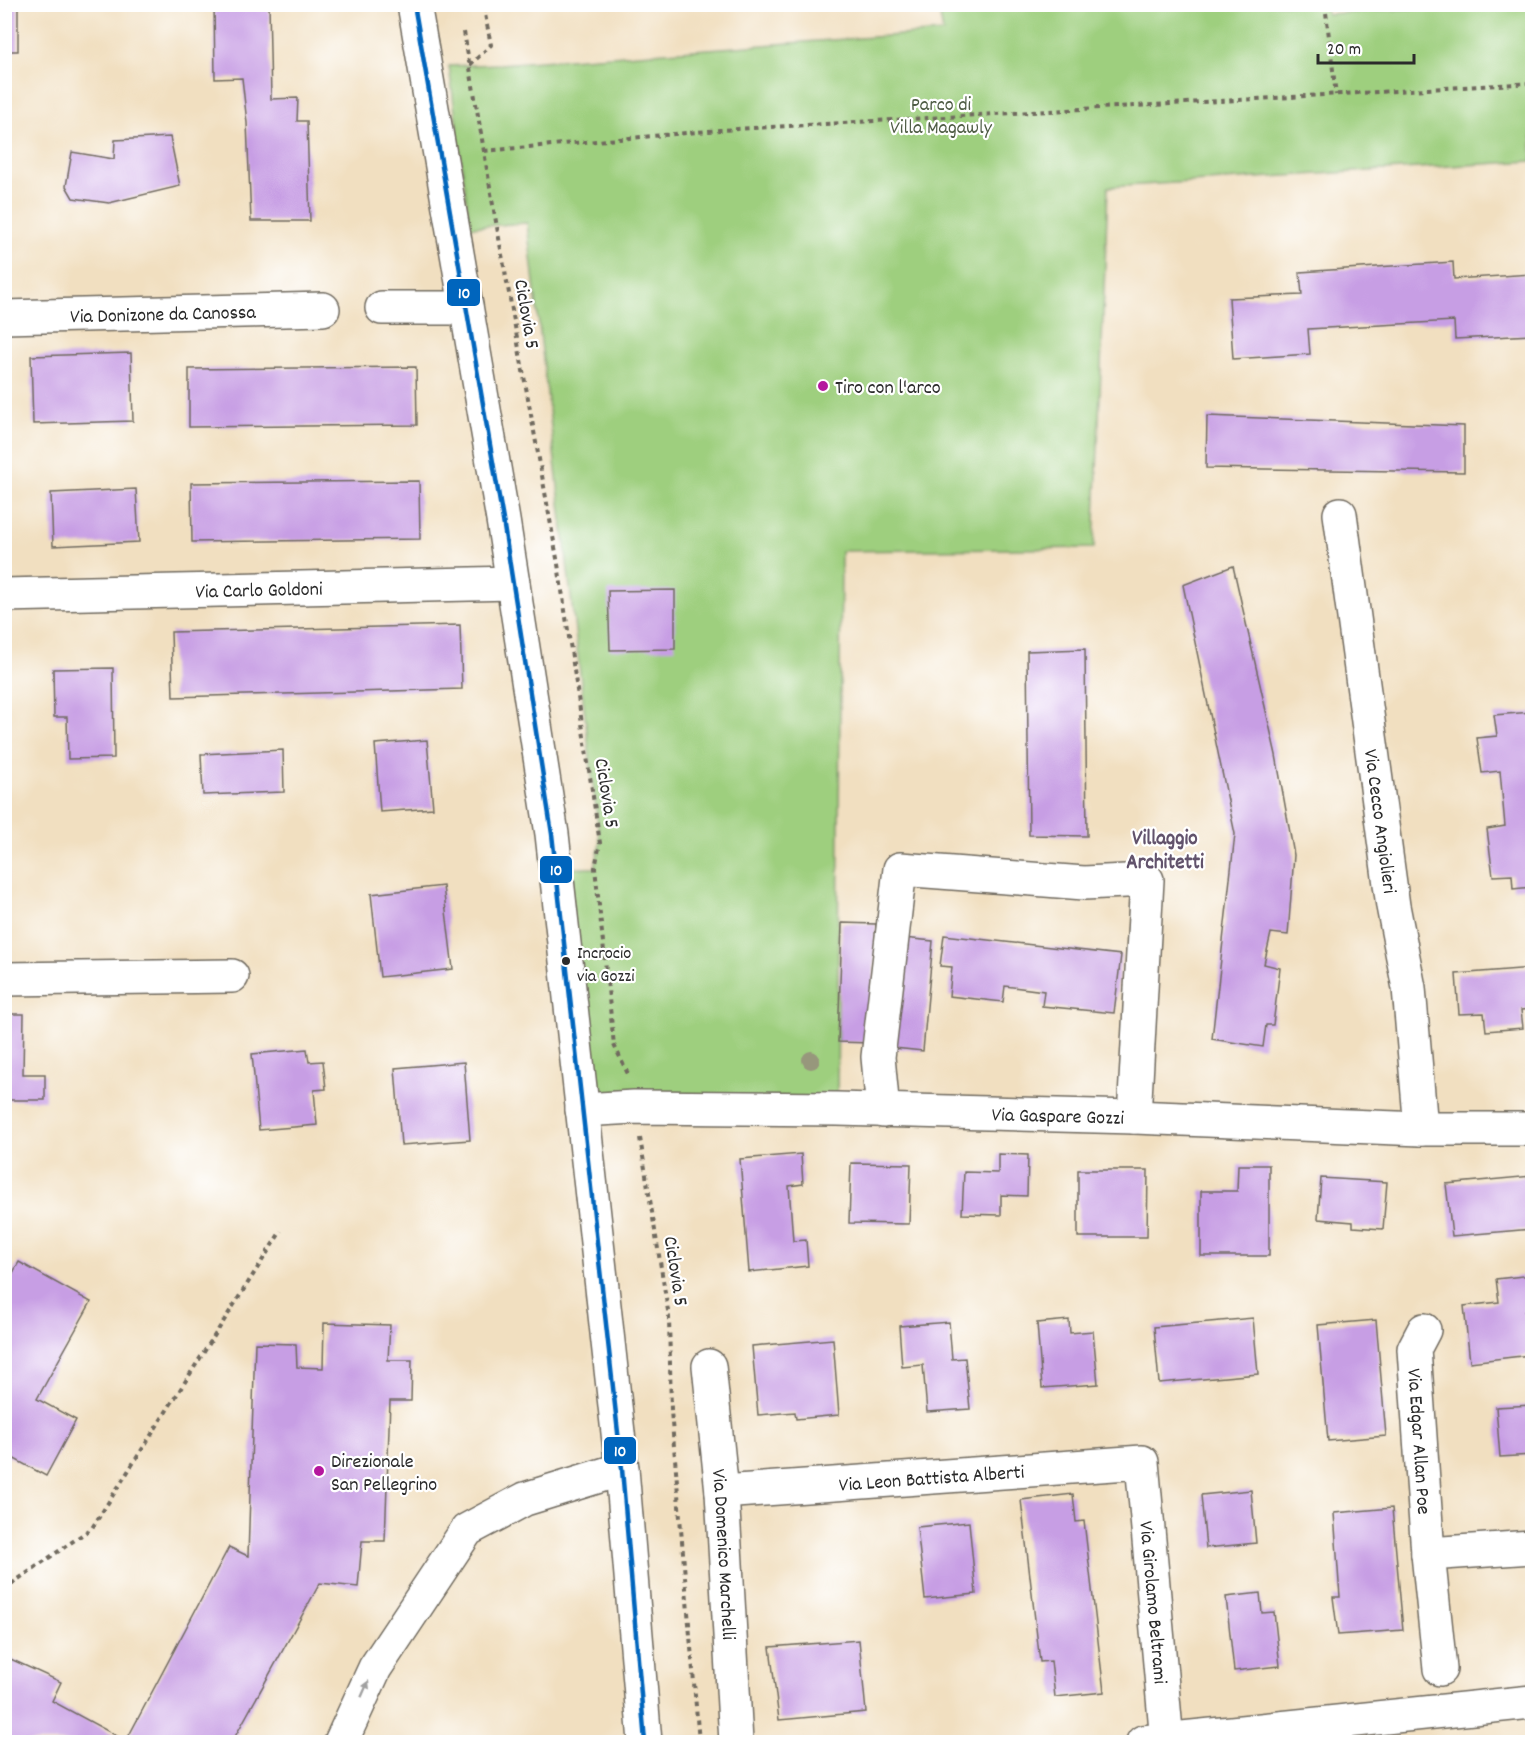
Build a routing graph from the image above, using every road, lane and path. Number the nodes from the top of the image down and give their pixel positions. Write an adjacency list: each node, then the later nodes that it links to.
1 (414, 4): 10 (street)
2 (483, 4): 5 (path)
3 (1325, 4): 7 (path)
4 (464, 32): 5 (path, Ciclovia 5)
5 (470, 65): 8 (path, Ciclovia 5)
6 (1533, 83): 7 (path)
7 (1336, 95): 8 (path)
8 (484, 151): 18 (path, Ciclovia 5)
9 (382, 308): 10 (street)
10 (466, 308): 14 (street)
11 (323, 309): 12 (street, Via Donizone da Canossa)
12 (4, 318)
13 (1340, 514): 22 (street, Via Cecco Angiolieri)
14 (513, 584): 15 (street, Via Carlo Goldoni); 19 (street)
15 (4, 594)
16 (232, 976): 17 (street)
17 (4, 979)
18 (634, 1107): 19 (street, Via Gaspare Gozzi); 20 (street, Via Gaspare Gozzi); 38 (path, Ciclovia 5)
19 (582, 1110): 28 (street)
20 (883, 1111): 21 (street, Via Gaspare Gozzi); 21 (street)
21 (1134, 1117): 22 (street, Via Gaspare Gozzi)
22 (1421, 1129): 23 (street, Via Gaspare Gozzi)
23 (1533, 1129)
24 (281, 1231): 32 (path)
25 (1424, 1330): 31 (street, Via Edgar Allan Poe)
26 (709, 1366): 29 (street, Via Domenico Marchelli)
27 (1142, 1462): 29 (street, Via Leon Battista Alberti); 35 (street, Via Girolamo Beltrami)
28 (622, 1469): 36 (street, one-way to 28); 37 (street)
29 (722, 1492): 39 (street, Via Domenico Marchelli)
30 (1533, 1547): 31 (street)
31 (1428, 1554): 33 (street, Via Edgar Allan Poe)
32 (4, 1588)
33 (1440, 1669)
34 (1533, 1702): 35 (street)
35 (1159, 1741)
36 (341, 1743)
37 (645, 1743)
38 (699, 1743)
39 (736, 1743)

